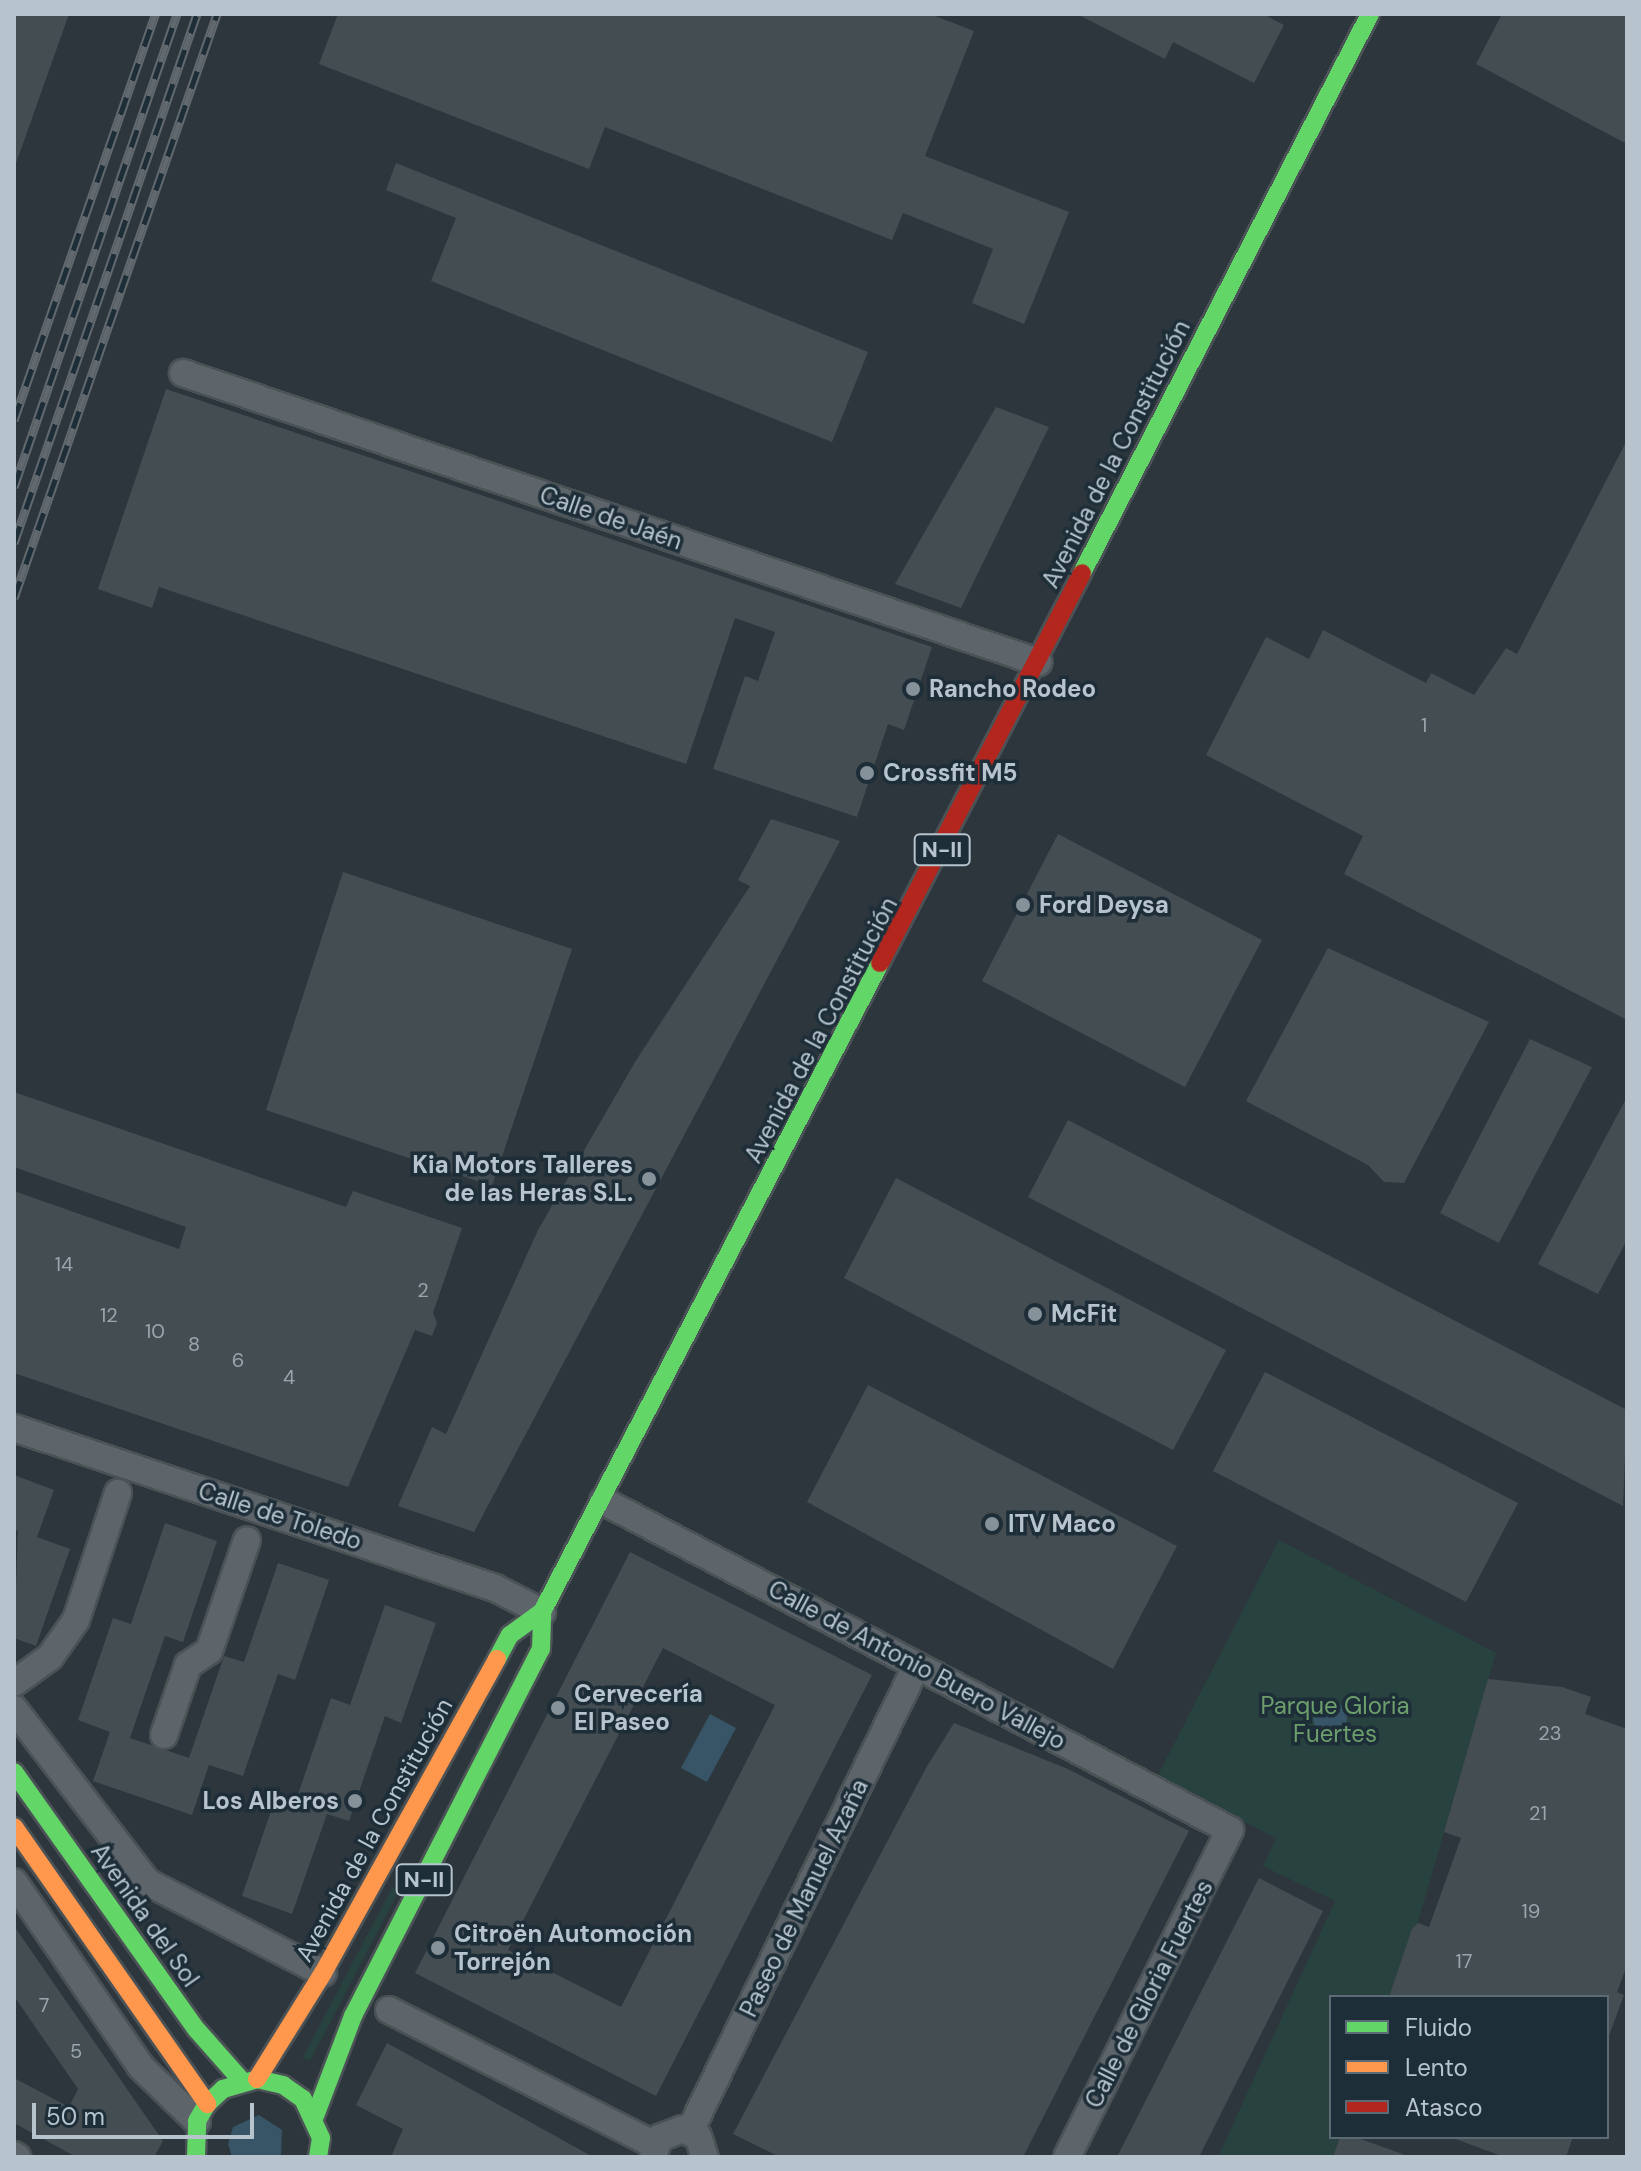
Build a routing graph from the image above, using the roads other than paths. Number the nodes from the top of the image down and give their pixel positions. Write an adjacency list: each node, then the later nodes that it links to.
1 (1370, 14): 3 (main road, Avenida de la Constitución / N-II)
2 (183, 373): 3 (street, Calle de Jaén)
3 (1038, 662): 6 (main road, Avenida de la Constitución / N-II)
4 (14, 1428): 8 (street, Calle de Toledo)
5 (118, 1493): 10 (street)
6 (603, 1501): 8 (main road, Avenida de la Constitución / N-II); 9 (street, Calle de Antonio Buero Vallejo)
7 (247, 1540): 12 (street)
8 (542, 1612): 17 (main road, Avenida de la Constitución / N-II); 21 (main road, Avenida de la Constitución / N-II)
9 (917, 1665): 15 (street, Calle de Antonio Buero Vallejo); 22 (street, Paseo de Manuel Azaña)
10 (14, 1683)
11 (14, 1709): 17 (street)
12 (164, 1735)
13 (14, 1772): 19 (main road, Avenida del Sol)
14 (14, 1827): 20 (main road)
15 (1230, 1830): 27 (street, Calle de Gloria Fuertes)
16 (14, 1882): 20 (street)
17 (323, 1973): 19 (main road, Avenida de la Constitución / N-II)
18 (389, 2010): 23 (street)
19 (250, 2080): 20 (main road, N-II); 21 (main road)
20 (202, 2112): 24 (main road)
21 (315, 2116): 25 (main road, N-II)
22 (690, 2131): 23 (street); 26 (street)
23 (654, 2151)
24 (196, 2157)
25 (318, 2157)
26 (705, 2157)
27 (1067, 2157)

